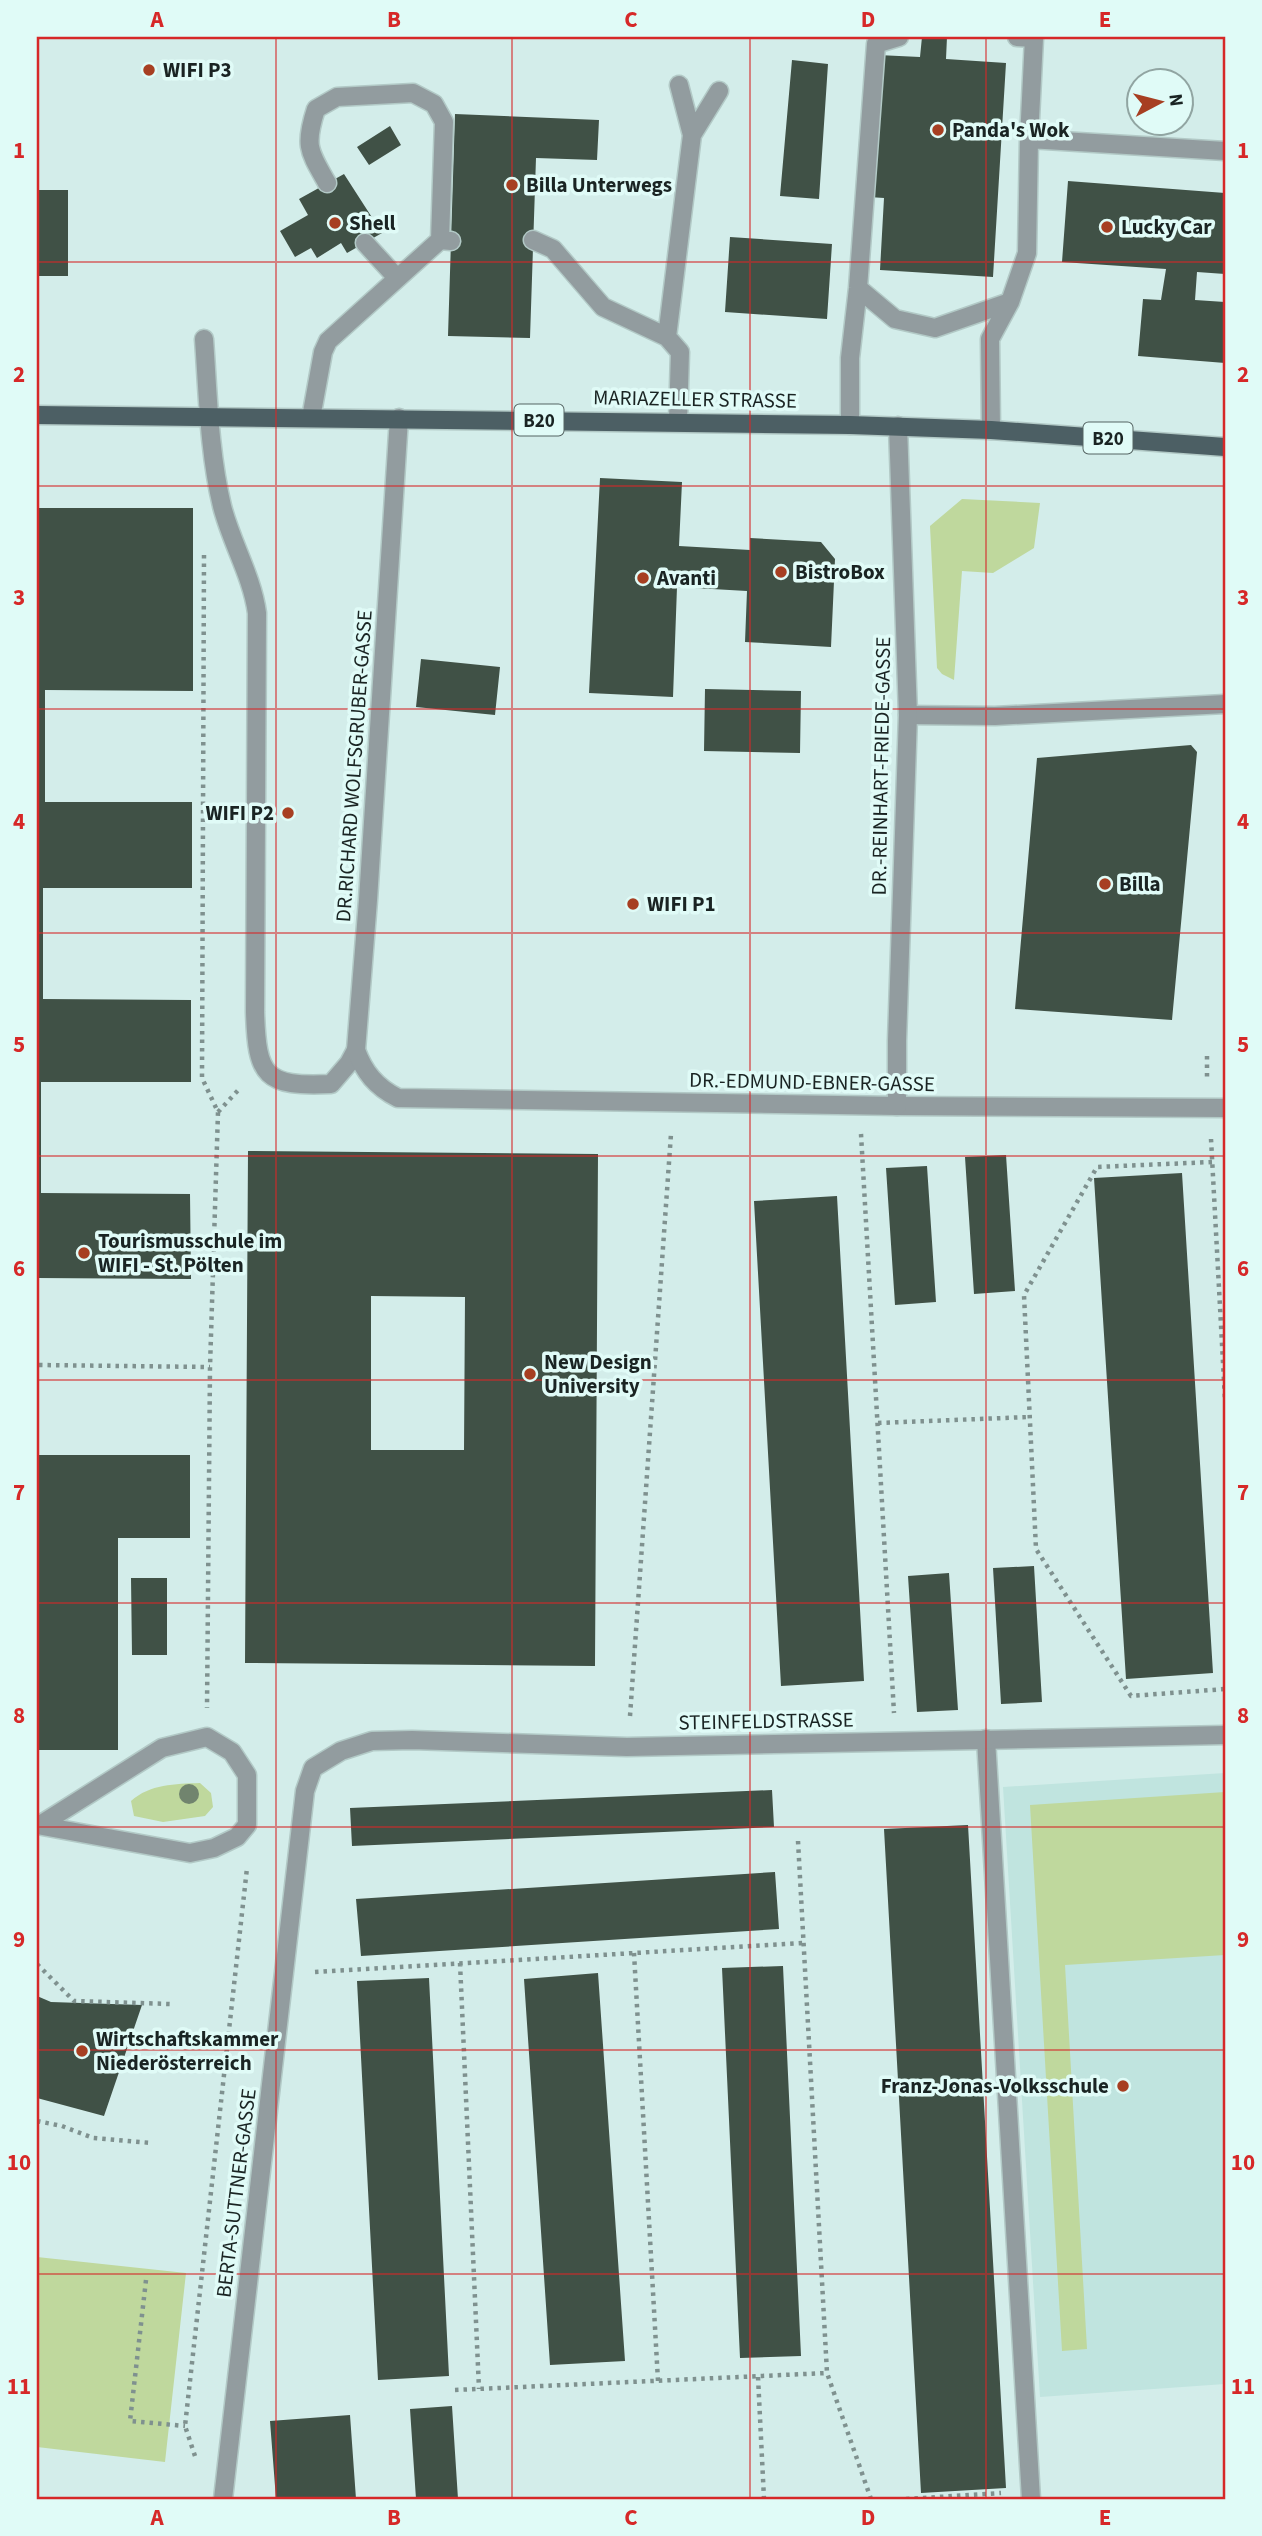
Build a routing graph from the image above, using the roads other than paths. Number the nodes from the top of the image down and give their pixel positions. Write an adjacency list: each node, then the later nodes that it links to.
1 (899, 37): 12 (street)
2 (1026, 37): 6 (street)
3 (678, 85): 5 (street)
4 (719, 91): 5 (street)
5 (692, 135): 14 (street)
6 (1029, 139): 7 (street); 13 (street)
7 (1225, 151)
8 (327, 183): 11 (street)
9 (534, 240): 14 (street)
10 (365, 243): 11 (street)
11 (397, 278): 17 (street)
12 (858, 288): 13 (street); 21 (street)
13 (1010, 302): 23 (street)
14 (667, 337): 20 (street)
15 (204, 339): 19 (street)
16 (37, 415): 19 (main road, MARIAZELLER STRASSE / B20)
17 (311, 418): 18 (main road, MARIAZELLER STRASSE / B20); 19 (main road, MARIAZELLER STRASSE / B20)
18 (399, 418): 20 (main road, MARIAZELLER STRASSE / B20); 27 (street, DR.RICHARD WOLFSGRUBER-GASSE)
19 (210, 419): 27 (street)
20 (678, 421): 21 (main road, MARIAZELLER STRASSE / B20)
21 (850, 425): 22 (main road, MARIAZELLER STRASSE / B20)
22 (898, 426): 23 (main road, MARIAZELLER STRASSE / B20); 26 (street, DR.-REINHART-FRIEDE-GASSE)
23 (991, 430): 24 (main road, MARIAZELLER STRASSE / B20)
24 (1225, 446)
25 (1225, 704): 26 (street)
26 (908, 715): 28 (street, DR.-REINHART-FRIEDE-GASSE)
27 (356, 1050): 28 (street, DR.-EDMUND-EBNER-GASSE)
28 (897, 1106): 29 (street, DR.-EDMUND-EBNER-GASSE)
29 (1217, 1108)
30 (1225, 1735): 31 (street, STEINFELDSTRASSE)
31 (986, 1740): 32 (street, STEINFELDSTRASSE); 34 (street)
32 (313, 1768): 35 (street, BERTA-SUTTNER-GASSE)
33 (39, 1825): 33 (street)
34 (1031, 2495)
35 (223, 2499)

